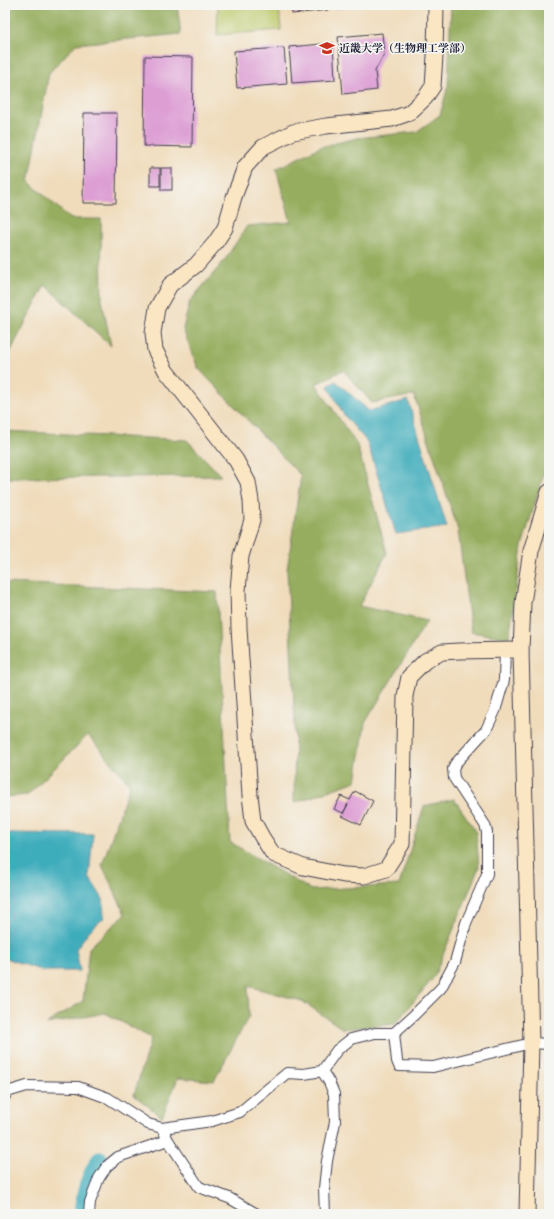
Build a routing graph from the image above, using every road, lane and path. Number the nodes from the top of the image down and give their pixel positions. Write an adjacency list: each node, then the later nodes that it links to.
1 (436, 5): 4 (street)
2 (549, 492): 3 (street)
3 (521, 650): 4 (street); 6 (street)
4 (504, 651): 5 (street)
5 (394, 1033): 6 (street); 8 (street)
6 (531, 1043): 7 (street); 15 (street)
7 (549, 1044)
8 (322, 1071): 10 (street); 14 (street)
9 (5, 1096): 10 (street)
10 (162, 1128): 11 (street)
11 (168, 1140): 12 (street); 13 (street)
12 (89, 1214)
13 (257, 1214)
14 (325, 1214)
15 (527, 1214)

